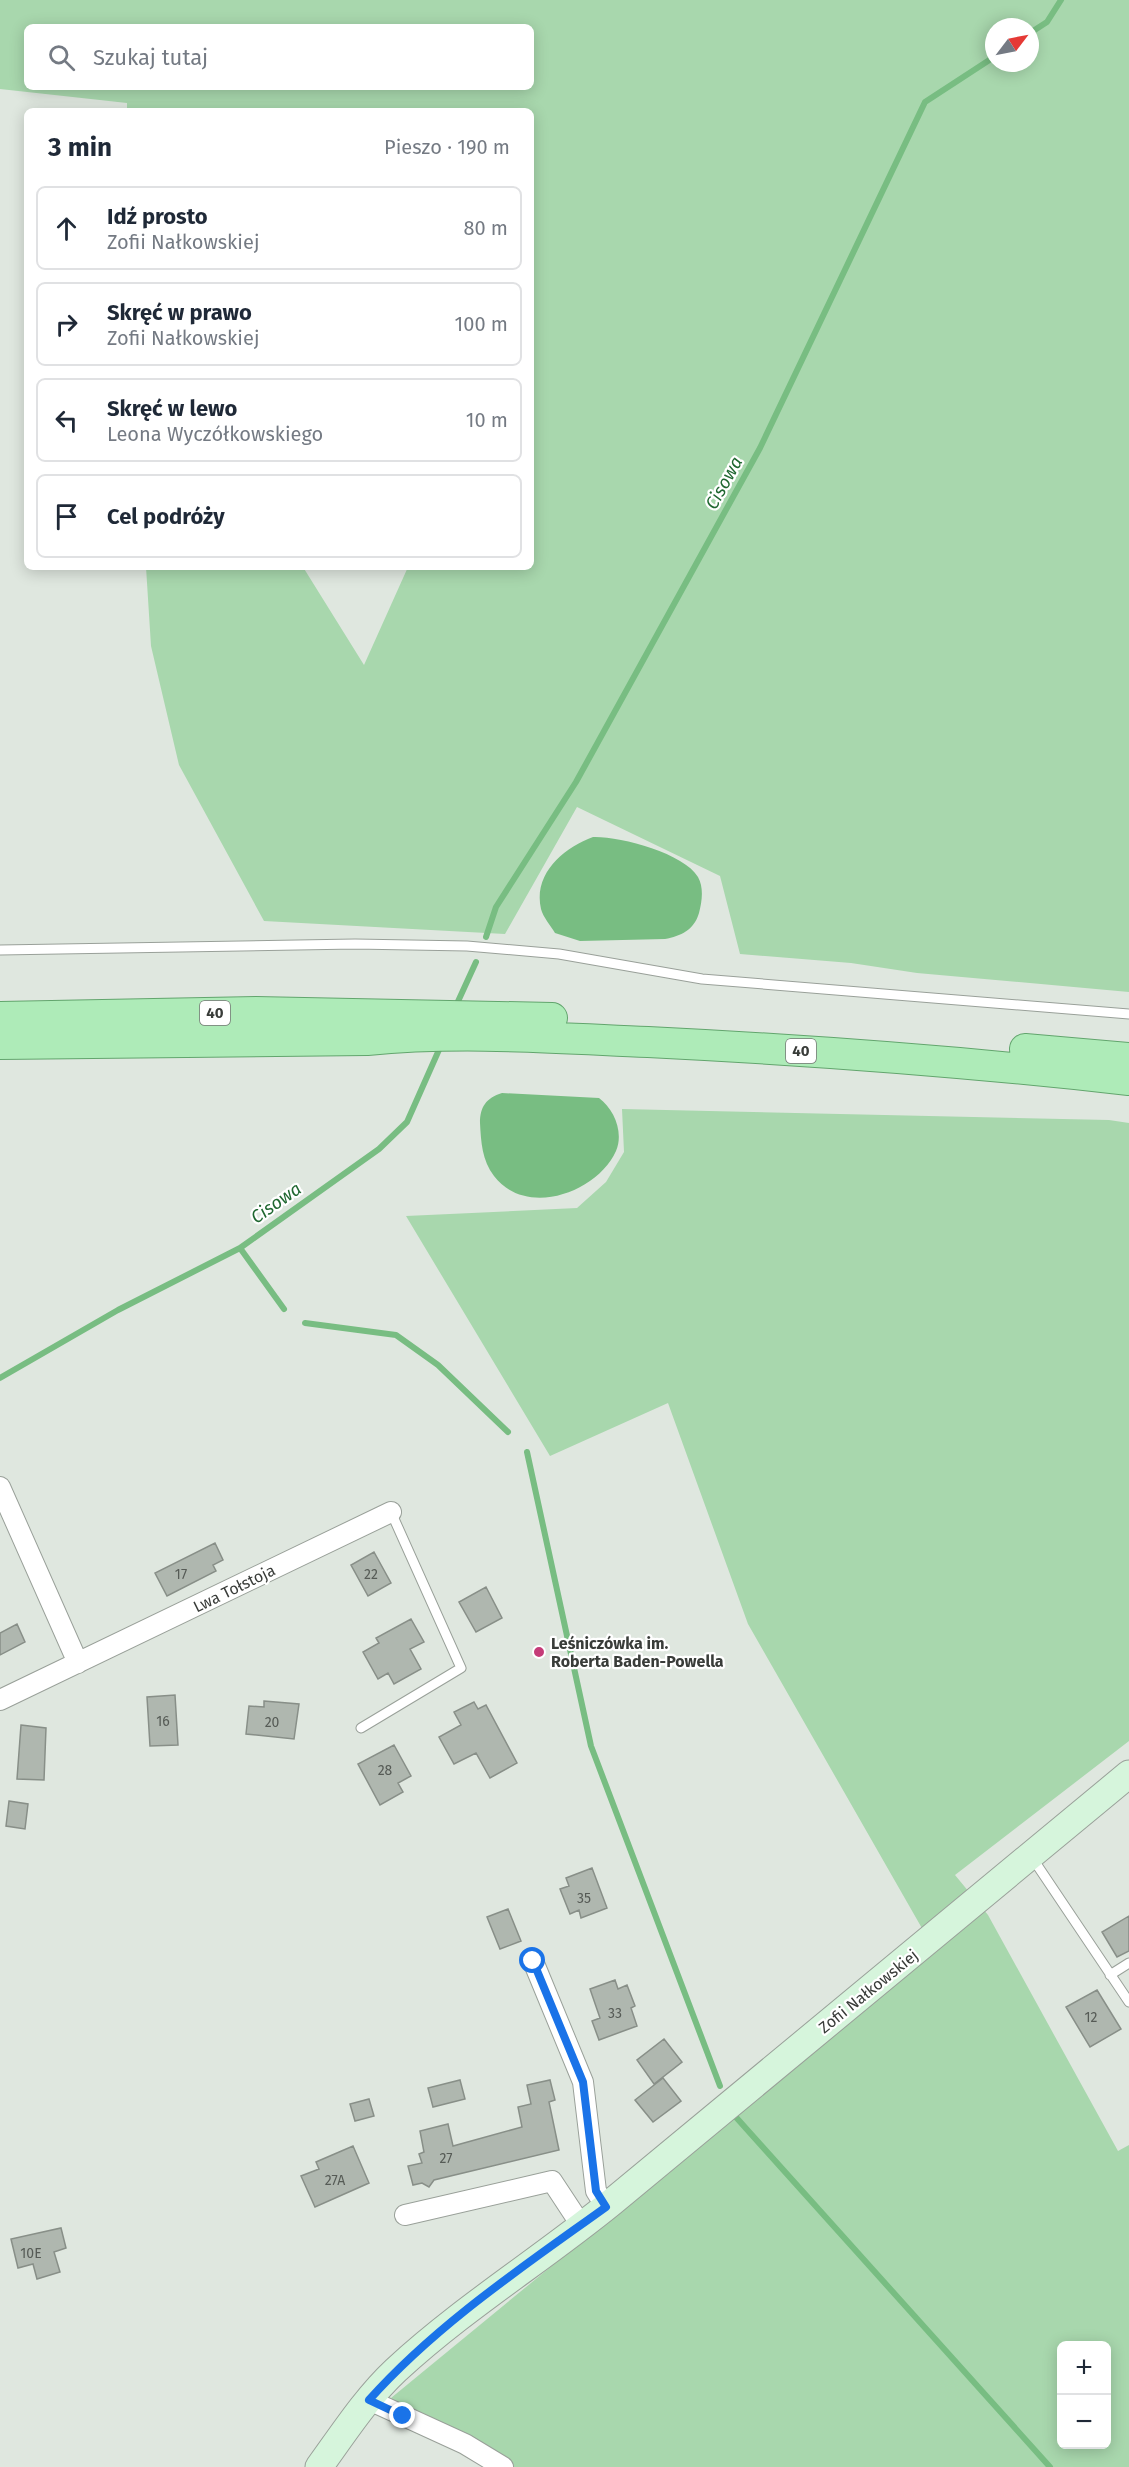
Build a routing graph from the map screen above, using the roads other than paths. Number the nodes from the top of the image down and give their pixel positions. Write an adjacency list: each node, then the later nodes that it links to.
1 (0, 950): 2 (lane)
2 (1129, 1014)
3 (0, 1017): 4 (main road, 40)
4 (427, 1025): 5 (main road, 40); 6 (main road, 40)
5 (476, 1025): 7 (main road, 40); 8 (main road, 40)
6 (0, 1044)
7 (1129, 1058)
8 (1129, 1080)
9 (0, 1487): 11 (street)
10 (391, 1512): 11 (street, Lwa Tołstoja); 13 (lane)
11 (78, 1664): 12 (street, Lwa Tołstoja)
12 (0, 1700)
13 (361, 1728)
14 (1129, 1774): 15 (street, Zofii Nałkowskiej)
15 (1031, 1857): 18 (lane); 20 (street, Zofii Nałkowskiej)
16 (533, 1961): 20 (street)
17 (1129, 1963): 18 (lane)
18 (1110, 1975): 19 (lane)
19 (1129, 2002)
20 (606, 2207): 22 (street, Zofii Nałkowskiej)
21 (405, 2216): 22 (street)
22 (581, 2224): 23 (street, Zofii Nałkowskiej)
23 (369, 2400): 24 (street, Zofii Nałkowskiej); 25 (street)
24 (319, 2467)
25 (503, 2467)

